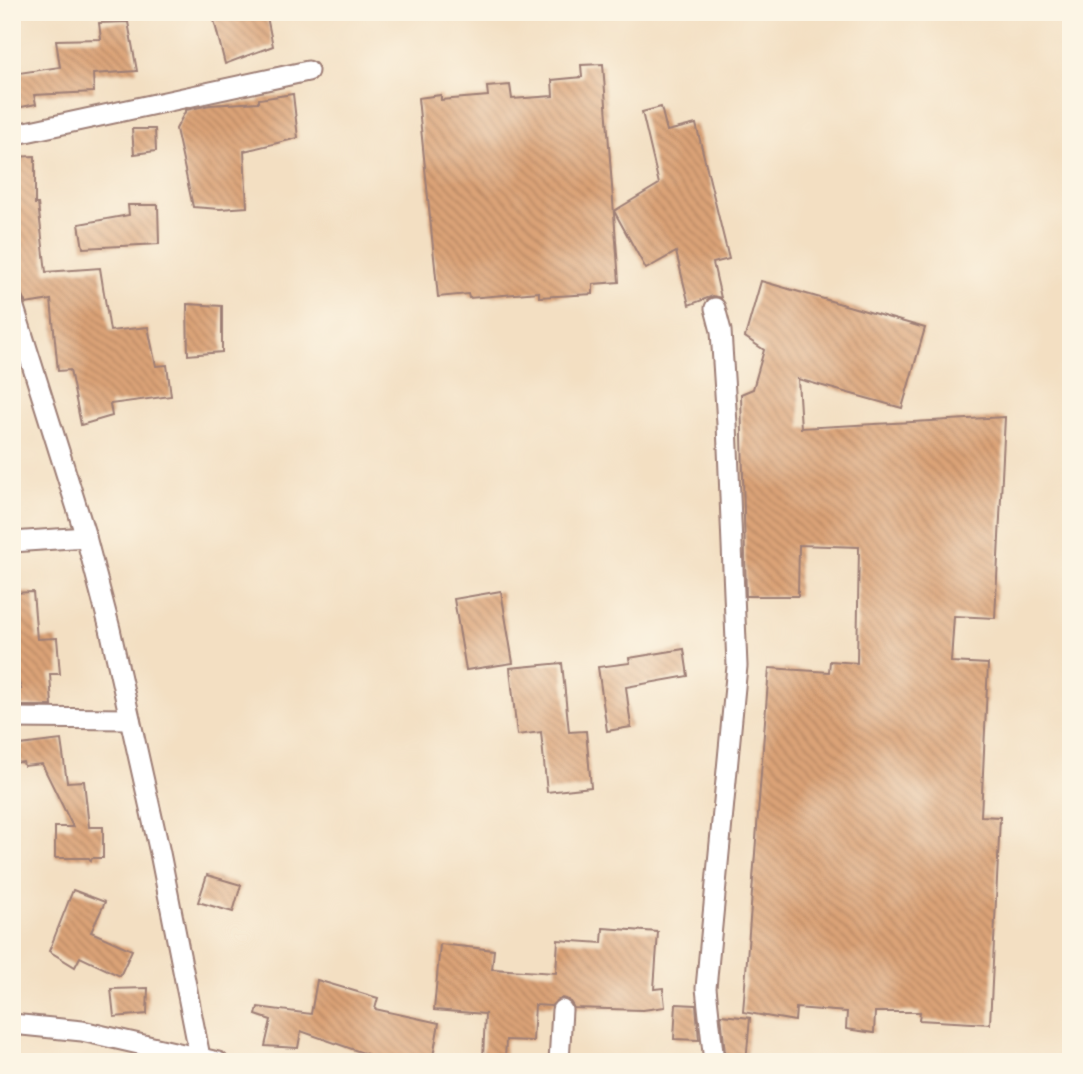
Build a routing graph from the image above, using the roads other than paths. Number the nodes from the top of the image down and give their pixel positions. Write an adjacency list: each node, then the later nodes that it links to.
1 (308, 71): 2 (street)
2 (12, 135)
3 (12, 301): 5 (street)
4 (715, 308): 13 (street)
5 (86, 537): 6 (street); 8 (street)
6 (12, 542)
7 (12, 718): 8 (street)
8 (130, 719): 11 (street)
9 (562, 1010): 12 (street)
10 (12, 1024): 11 (street)
11 (207, 1060)
12 (559, 1062)
13 (714, 1062)

